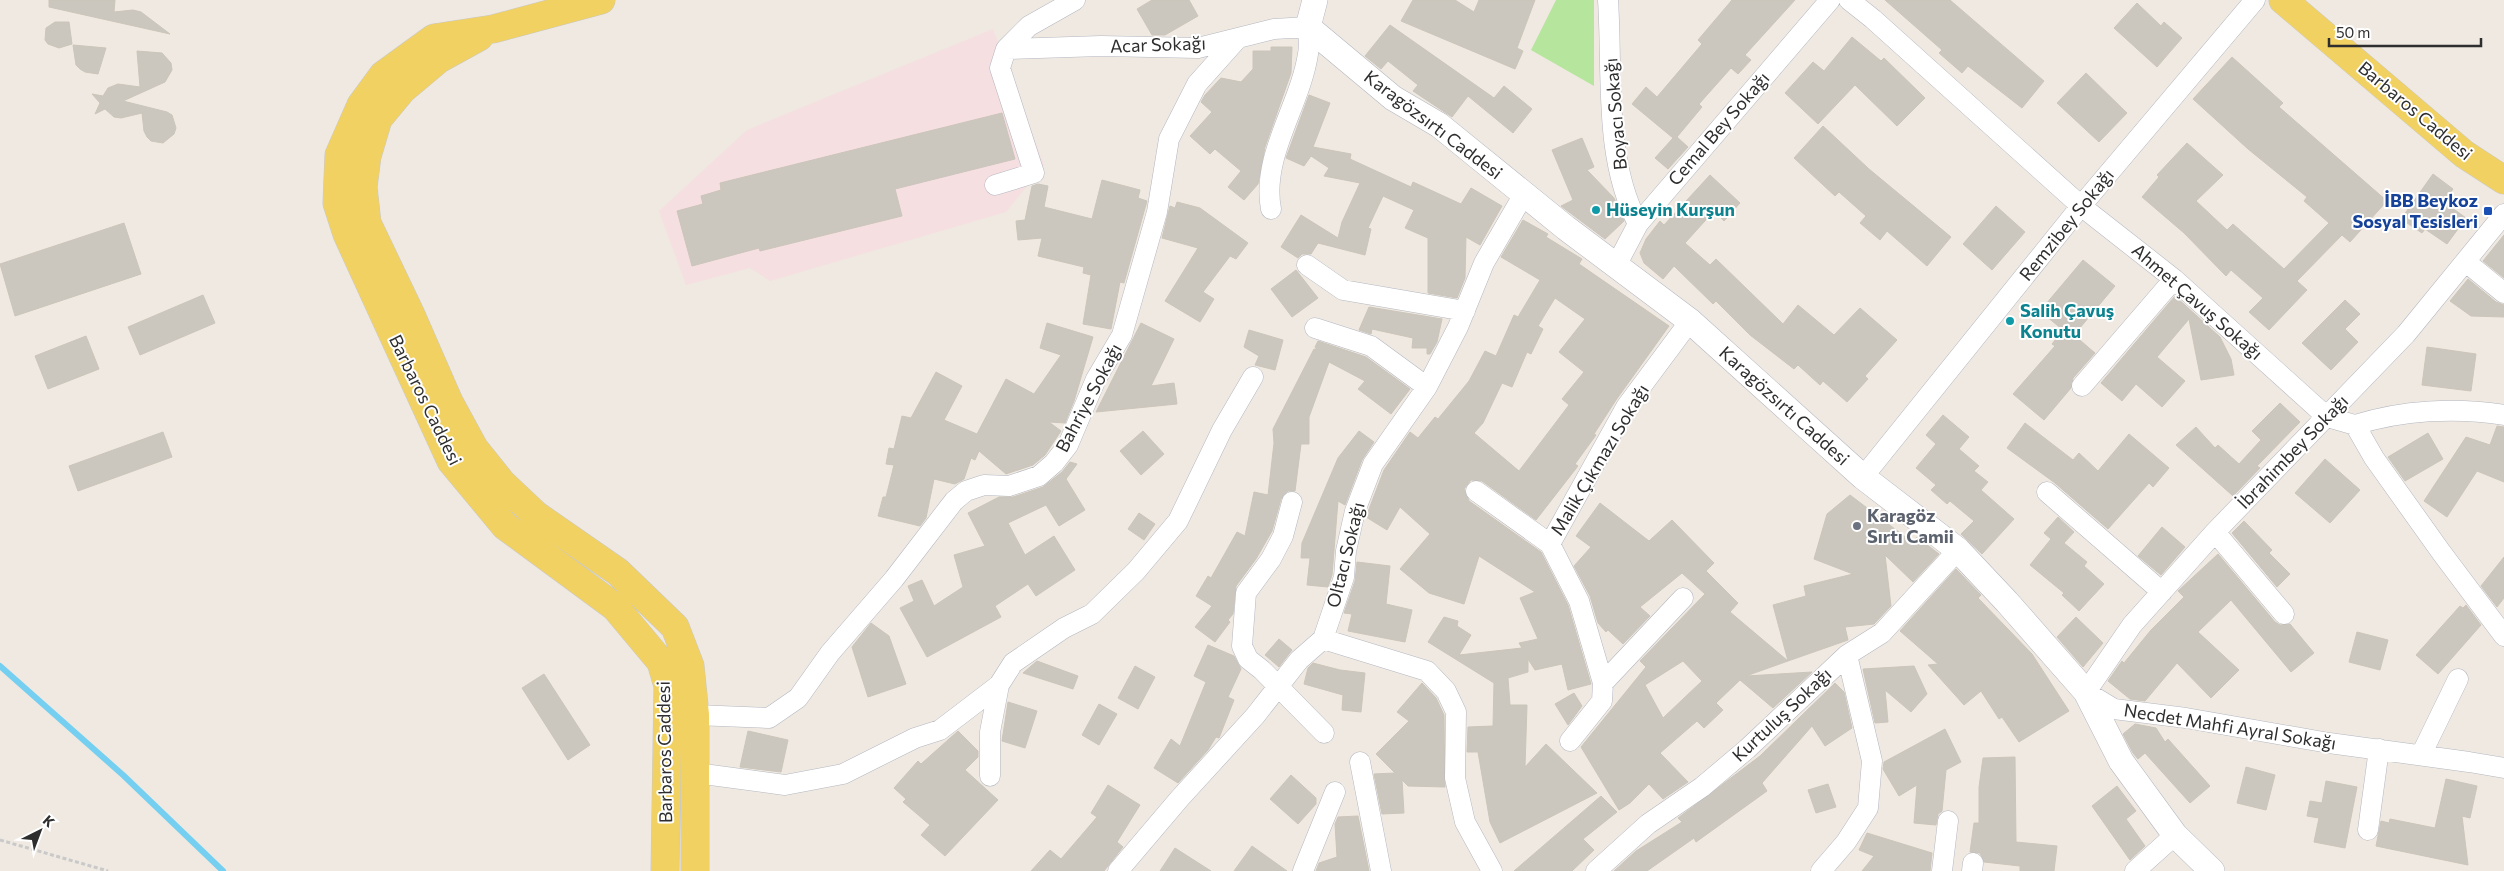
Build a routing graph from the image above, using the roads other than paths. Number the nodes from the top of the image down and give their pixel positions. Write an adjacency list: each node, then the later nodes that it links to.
1 (601, 0): 10 (main road, Barbaros Caddesi)
2 (1074, 0): 12 (street)
3 (1315, 0): 9 (street)
4 (1608, 0): 19 (street, Boyacı Sokağı)
5 (1830, 0): 19 (street, Cemal Bey Sokağı)
6 (1849, 0): 16 (street, Ahmet Çavuş Sokağı)
7 (2255, 0): 16 (street, Remzibey Sokağı)
8 (2283, 0): 13 (main road, Barbaros Caddesi)
9 (1308, 27): 11 (street, Acar Sokağı); 15 (street, Karagözsırtı Caddesi); 17 (street)
10 (494, 29): 52 (main road, Barbaros Caddesi); 65 (main road, Barbaros Caddesi)
11 (1238, 38): 12 (street, Acar Sokağı); 52 (street, Bahriye Sokağı)
12 (1006, 49): 14 (street)
13 (2504, 180)
14 (995, 186)
15 (1524, 194): 21 (street, Karagözsırtı Caddesi); 25 (street, Oltacı Sokağı)
16 (2081, 206): 23 (street, Ahmet Çavuş Sokağı); 34 (street, Remzibey Sokağı)
17 (1271, 209)
18 (2504, 214): 20 (street, İbrahimbey Sokağı)
19 (1638, 224): 21 (street, Cemal Bey Sokağı)
20 (2466, 262): 24 (street); 32 (street, İbrahimbey Sokağı)
21 (1617, 264): 26 (street, Karagözsırtı Caddesi)
22 (1307, 265): 25 (street)
23 (2174, 279): 29 (street); 32 (street, Ahmet Çavuş Sokağı)
24 (2504, 293)
25 (1464, 311): 30 (street, Oltacı Sokağı)
26 (1690, 321): 34 (street, Karagözsırtı Caddesi); 39 (street, Malik Çıkmazı Sokağı)
27 (1315, 328): 30 (street)
28 (1253, 377): 49 (street)
29 (2082, 386)
30 (1427, 387): 45 (street, Oltacı Sokağı)
31 (2504, 416): 33 (street)
32 (2327, 417): 33 (street, Ahmet Çavuş Sokağı); 38 (street, İbrahimbey Sokağı)
33 (2355, 425): 44 (street)
34 (1863, 477): 40 (street, Karagözsırtı Caddesi)
35 (1476, 491): 39 (street)
36 (2047, 492): 41 (street)
37 (1292, 502): 50 (street)
38 (2215, 532): 41 (street, İbrahimbey Sokağı); 43 (street)
39 (1550, 544): 48 (street, Malik Çıkmazı Sokağı)
40 (1958, 550): 46 (street, Kurtuluş Sokağı); 51 (street, Karagözsırtı Caddesi)
41 (2162, 592): 51 (street, İbrahimbey Sokağı)
42 (1684, 598): 48 (street)
43 (2284, 614)
44 (2502, 627)
45 (1323, 639): 50 (street); 70 (street)
46 (1847, 655): 71 (street, Kurtuluş Sokağı); 72 (street)
47 (2458, 679): 56 (street)
48 (1603, 683): 54 (street, Malik Çıkmazı Sokağı)
49 (999, 685): 59 (street); 60 (street)
50 (1277, 688): 53 (street); 67 (street)
51 (2086, 692): 55 (street, Necdet Mahfi Ayral Sokağı); 64 (street, Karagözsırtı Caddesi)
52 (695, 715): 59 (main road, Barbaros Caddesi)
53 (1324, 733)
54 (1570, 741)
55 (2379, 750): 56 (street, Necdet Mahfi Ayral Sokağı); 63 (street)
56 (2421, 755): 58 (street, Necdet Mahfi Ayral Sokağı)
57 (1360, 762): 69 (street)
58 (2504, 768)
59 (696, 773): 66 (main road, Barbaros Caddesi)
60 (990, 776)
61 (1334, 792): 68 (street)
62 (1948, 821): 73 (street)
63 (2368, 830)
64 (2175, 835): 74 (street); 75 (street, Karagözsırtı Caddesi)
65 (664, 871)
66 (695, 871)
67 (1118, 871)
68 (1303, 871)
69 (1382, 871)
70 (1492, 871)
71 (1596, 871)
72 (1821, 871)
73 (1942, 871)
74 (2135, 871)
75 (2212, 871)

